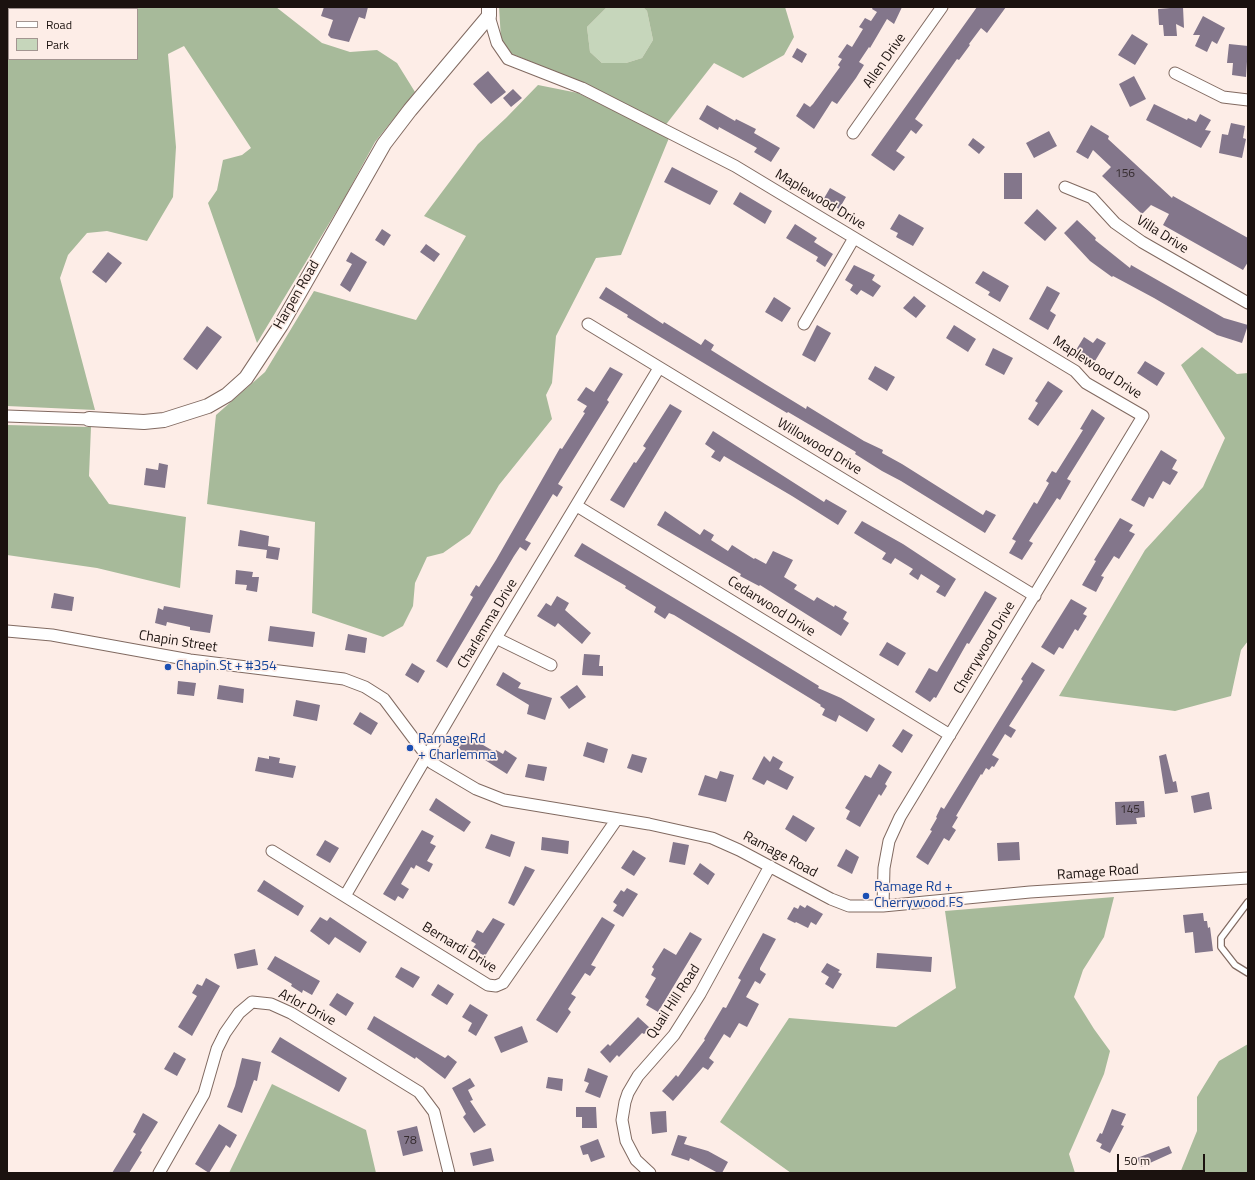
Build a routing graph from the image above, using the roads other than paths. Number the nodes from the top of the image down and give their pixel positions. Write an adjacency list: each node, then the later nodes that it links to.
1 (942, 7): 5 (street, Allen Drive)
2 (489, 12): 7 (street, Maplewood Drive); 14 (street, Harpen Road)
3 (1175, 73): 4 (street)
4 (1248, 100)
5 (853, 133)
6 (1065, 187): 8 (street, Villa Drive)
7 (854, 238): 10 (street); 13 (street, Maplewood Drive)
8 (1248, 303)
9 (588, 324): 11 (street, Willowood Drive)
10 (804, 324)
11 (660, 368): 15 (street, Charlemma Drive); 16 (street, Willowood Drive)
12 (7, 416): 14 (street, Harpen Road)
13 (1142, 416): 16 (street, Cherrywood Drive)
14 (89, 419)
15 (577, 506): 18 (street, Charlemma Drive); 21 (street, Cedarwood Drive)
16 (1035, 596): 21 (street, Cherrywood Drive)
17 (7, 631): 20 (street, Chapin Street)
18 (496, 638): 19 (street); 22 (street, Charlemma Drive)
19 (552, 666)
20 (344, 679): 22 (street, Ramage Road)
21 (950, 735): 29 (street, Cherrywood Drive)
22 (426, 756): 23 (street, Ramage Road); 27 (street, Charlemma Drive)
23 (617, 820): 25 (street, Ramage Road); 27 (street, Bernardi Drive)
24 (272, 851): 27 (street, Bernardi Drive)
25 (770, 866): 29 (street, Ramage Road); 33 (street, Quail Hill Road)
26 (1248, 878): 29 (street, Ramage Road)
27 (345, 896)
28 (1248, 902): 30 (lane)
29 (883, 906)
30 (1248, 973)
31 (159, 1173): 32 (street, Arlor Drive)
32 (449, 1173)
33 (650, 1173)

